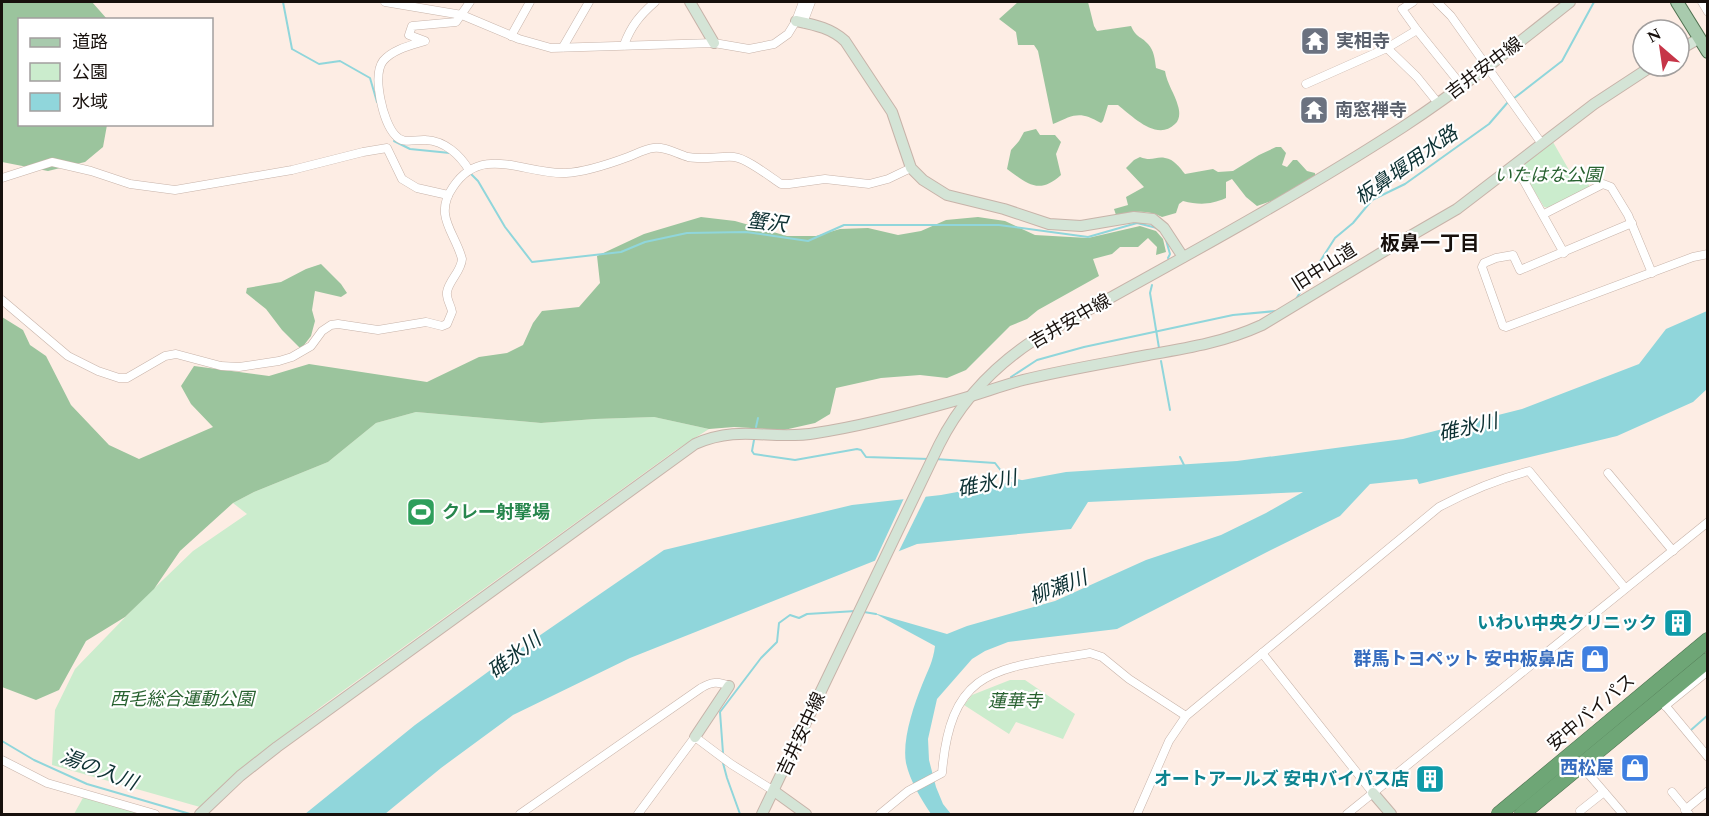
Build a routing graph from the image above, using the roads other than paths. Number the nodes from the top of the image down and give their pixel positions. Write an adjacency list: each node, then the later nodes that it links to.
1 (385, 2): 15 (street)
2 (470, 2): 15 (street)
3 (530, 2): 18 (street)
4 (589, 2): 23 (street)
5 (655, 2): 22 (street)
6 (690, 2): 20 (street)
7 (803, 2): 16 (street)
8 (811, 2): 16 (street)
9 (1413, 2): 17 (street)
10 (1437, 2): 26 (street)
11 (1570, 2): 26 (street, 吉井安中線)
12 (1677, 2): 19 (main road)
13 (1702, 2): 14 (street)
14 (1707, 12)
15 (462, 15): 18 (street); 34 (street)
16 (800, 22): 20 (street); 33 (street)
17 (1417, 30): 24 (street); 29 (street)
18 (511, 36): 23 (street)
19 (1704, 36): 21 (street); 25 (main road)
20 (714, 43): 22 (street)
21 (1691, 44)
22 (624, 45): 23 (street)
23 (563, 47)
24 (1387, 48): 28 (street); 30 (street)
25 (1707, 52)
26 (1486, 67): 29 (street, 吉井安中線); 31 (street)
27 (1634, 78): 31 (street, 旧中山道)
28 (1306, 84)
29 (1462, 86): 30 (street, 吉井安中線)
30 (1438, 103): 41 (street, 吉井安中線)
31 (1542, 144): 32 (street, 旧中山道)
32 (1515, 165): 37 (street); 44 (street, 旧中山道)
33 (911, 168): 34 (street); 41 (street)
34 (470, 170): 36 (street)
35 (2, 178): 36 (street)
36 (448, 195): 43 (street)
37 (1544, 214): 38 (street); 39 (street)
38 (1632, 223): 39 (street); 42 (street)
39 (1564, 253): 42 (street)
40 (1707, 254): 42 (street)
41 (1183, 257): 44 (street, 吉井安中線)
42 (1652, 273)
43 (2, 300)
44 (969, 397): 60 (street, 吉井安中線); 67 (street, 旧中山道)
45 (1608, 473): 47 (street)
46 (1707, 522): 47 (street)
47 (1673, 551): 48 (street)
48 (1625, 588): 50 (street); 64 (street)
49 (1707, 640): 54 (highway, 安中バイパス)
50 (1262, 653): 55 (street); 64 (street)
51 (1707, 660): 54 (highway, 安中バイパス)
52 (1707, 671): 54 (street)
53 (729, 686): 56 (street); 69 (street)
54 (1659, 698): 57 (street); 59 (highway, 安中バイパス)
55 (1186, 716): 73 (street); 74 (street)
56 (695, 737): 60 (street); 70 (street)
57 (1707, 755)
58 (2, 760): 68 (street)
59 (1576, 760): 62 (street); 77 (highway, 安中バイパス); 78 (highway, 安中バイパス)
60 (774, 791): 71 (street, 吉井安中線); 72 (street)
61 (1707, 791): 66 (street)
62 (1604, 792): 65 (street); 79 (street)
63 (1672, 792): 66 (street)
64 (1373, 793): 75 (street); 76 (street)
65 (1580, 811)
66 (1688, 812)
67 (202, 813)
68 (155, 814)
69 (520, 814)
70 (638, 814)
71 (762, 814)
72 (806, 814)
73 (879, 814)
74 (1137, 814)
75 (1347, 814)
76 (1391, 814)
77 (1499, 814)
78 (1522, 814)
79 (1623, 814)

